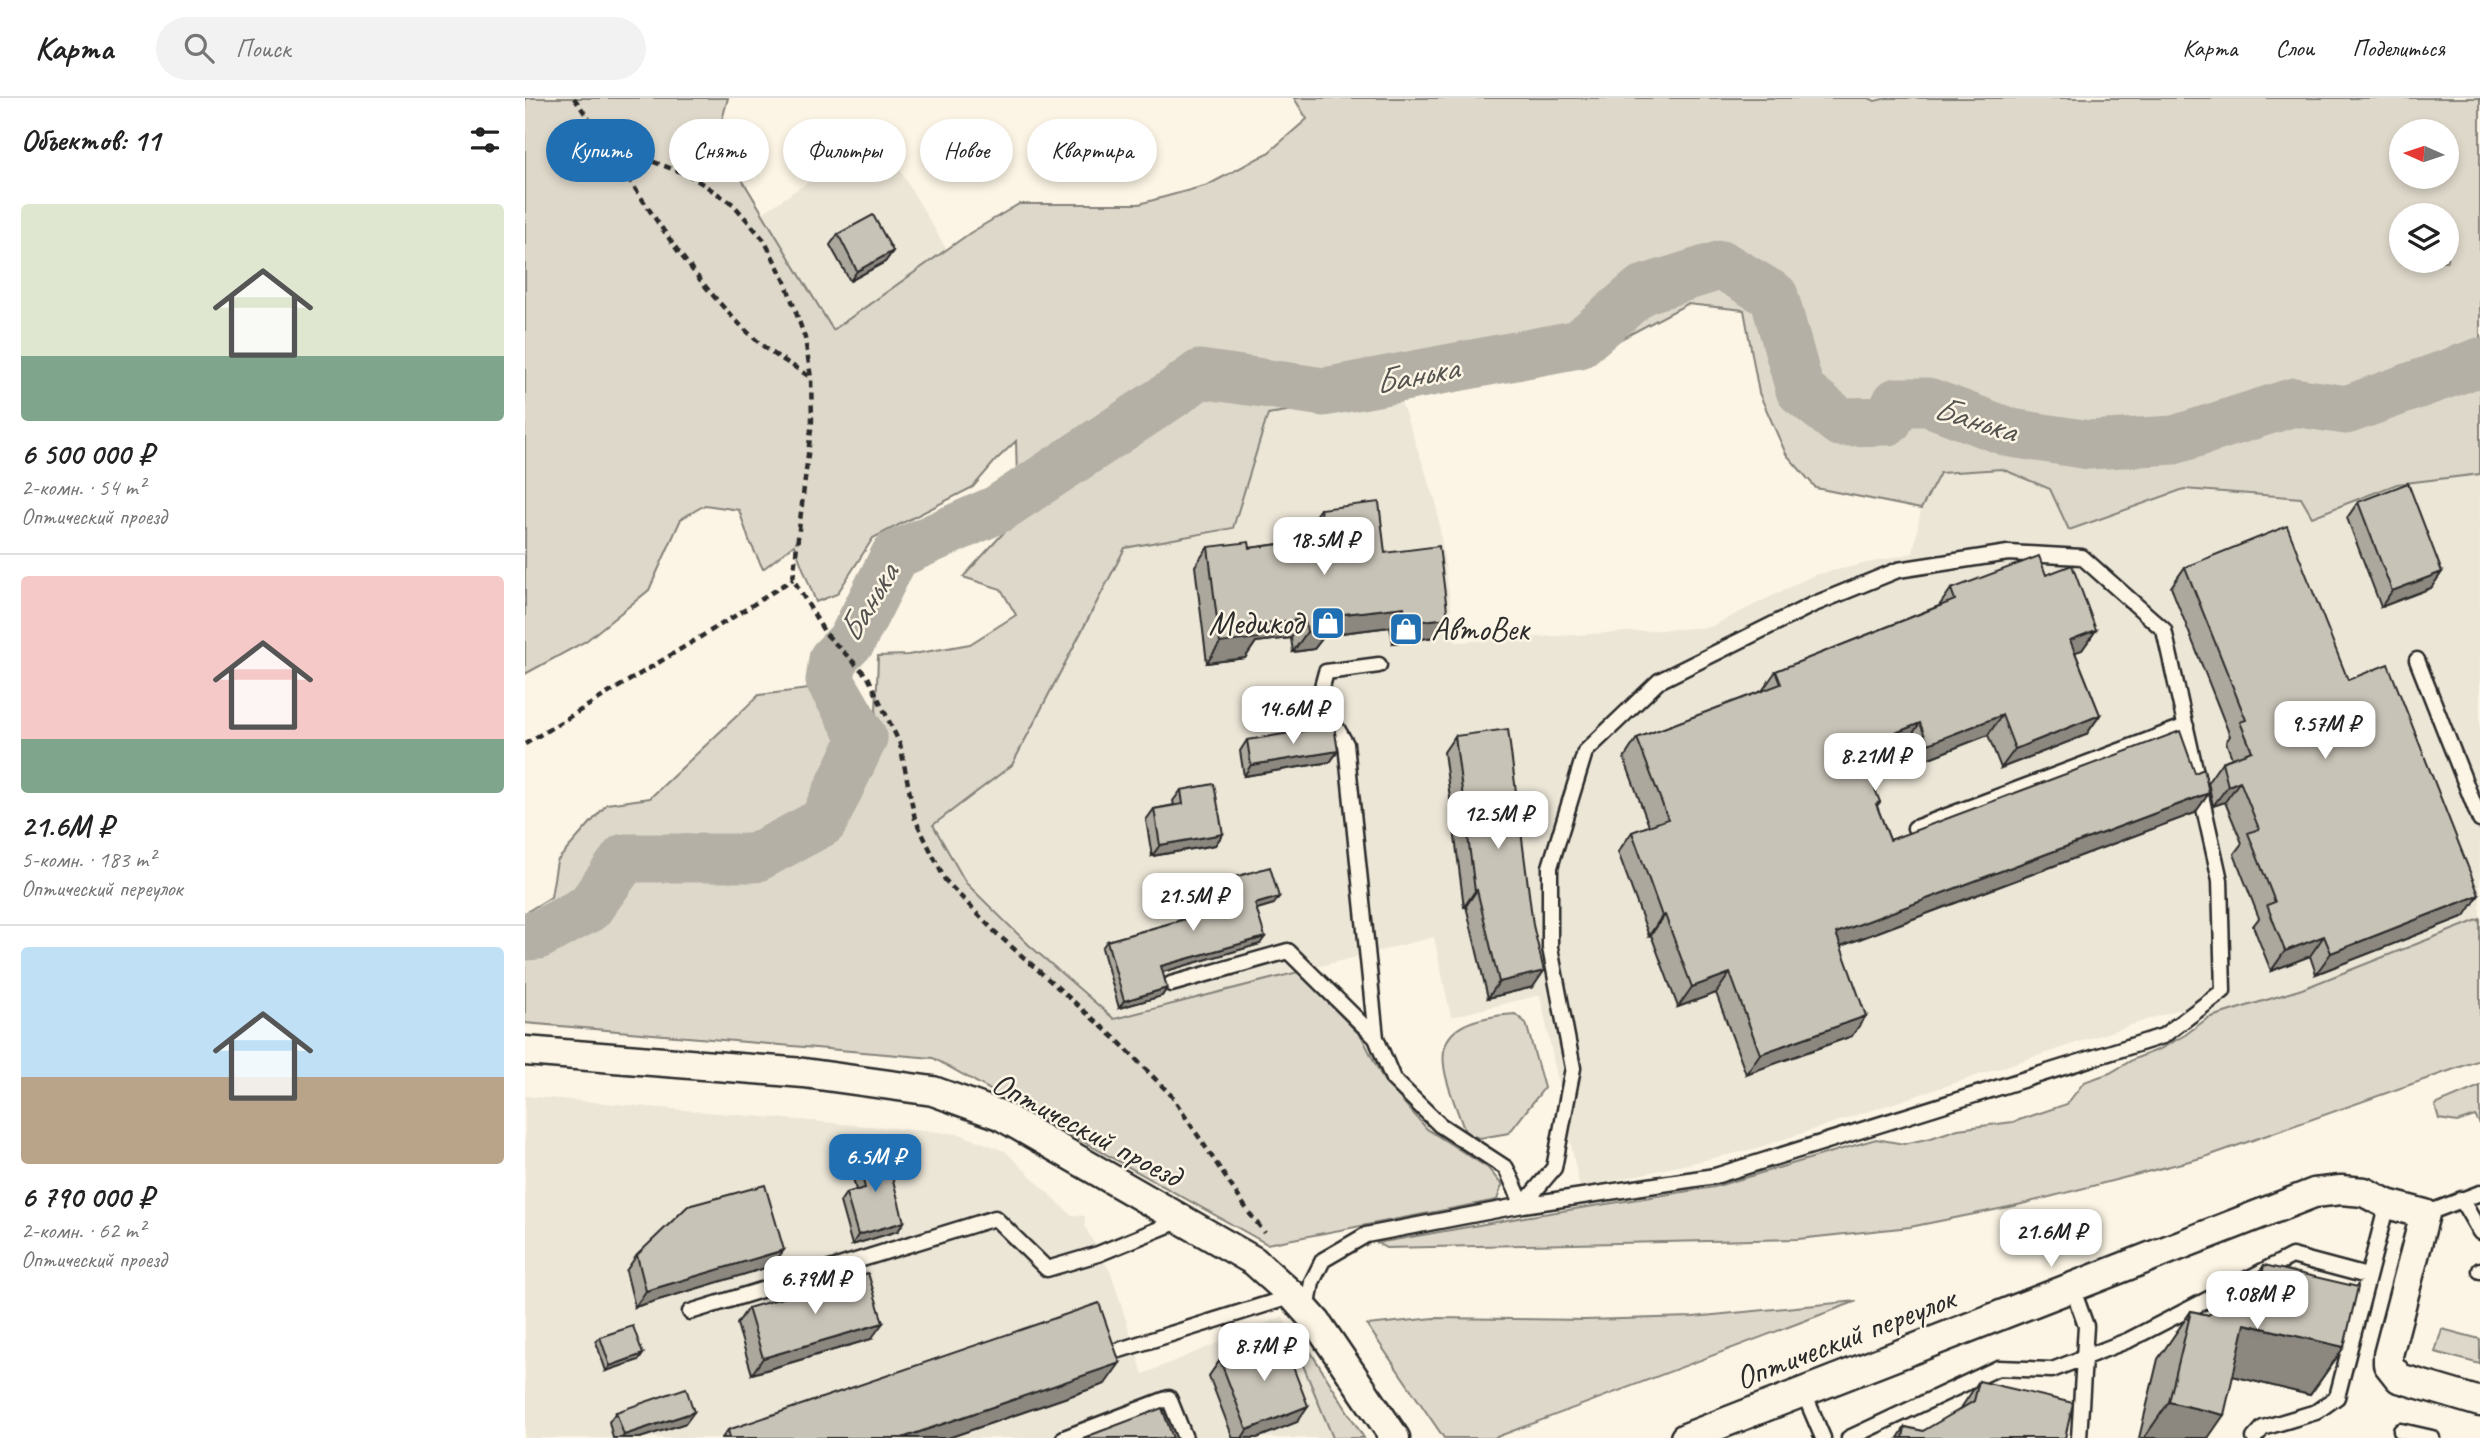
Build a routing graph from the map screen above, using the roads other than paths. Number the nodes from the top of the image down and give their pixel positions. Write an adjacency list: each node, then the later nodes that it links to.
1 (2417, 660): 4 (lane)
2 (1380, 665): 7 (lane)
3 (2186, 726): 5 (lane); 12 (lane); 12 (lane)
4 (2480, 820)
5 (1915, 828)
6 (1171, 984): 7 (lane)
7 (1376, 1038): 12 (lane)
8 (525, 1051): 14 (street, Оптический проезд)
9 (2480, 1193): 10 (lane)
10 (2461, 1199): 13 (lane); 15 (lane)
11 (2387, 1204): 13 (street, Оптический переулок); 16 (lane); 17 (street, Оптический переулок)
12 (1523, 1205): 18 (lane)
13 (2425, 1214): 23 (street)
14 (1181, 1220): 18 (street, Оптический проезд); 19 (lane)
15 (2480, 1232)
16 (2368, 1276): 21 (lane); 32 (lane)
17 (2072, 1287): 21 (lane); 22 (street, Оптический переулок)
18 (1300, 1304): 20 (lane); 27 (street, Оптический проезд)
19 (690, 1312)
20 (1113, 1352)
21 (2085, 1357): 30 (lane); 31 (lane)
22 (1803, 1391): 28 (street, Оптический переулок); 29 (lane)
23 (2480, 1402)
24 (2401, 1431): 33 (lane)
25 (1064, 1438): 26 (lane)
26 (1185, 1438)
27 (1395, 1438)
28 (1685, 1438)
29 (1823, 1438)
30 (1849, 1438)
31 (2079, 1438)
32 (2254, 1438)
33 (2433, 1438)

